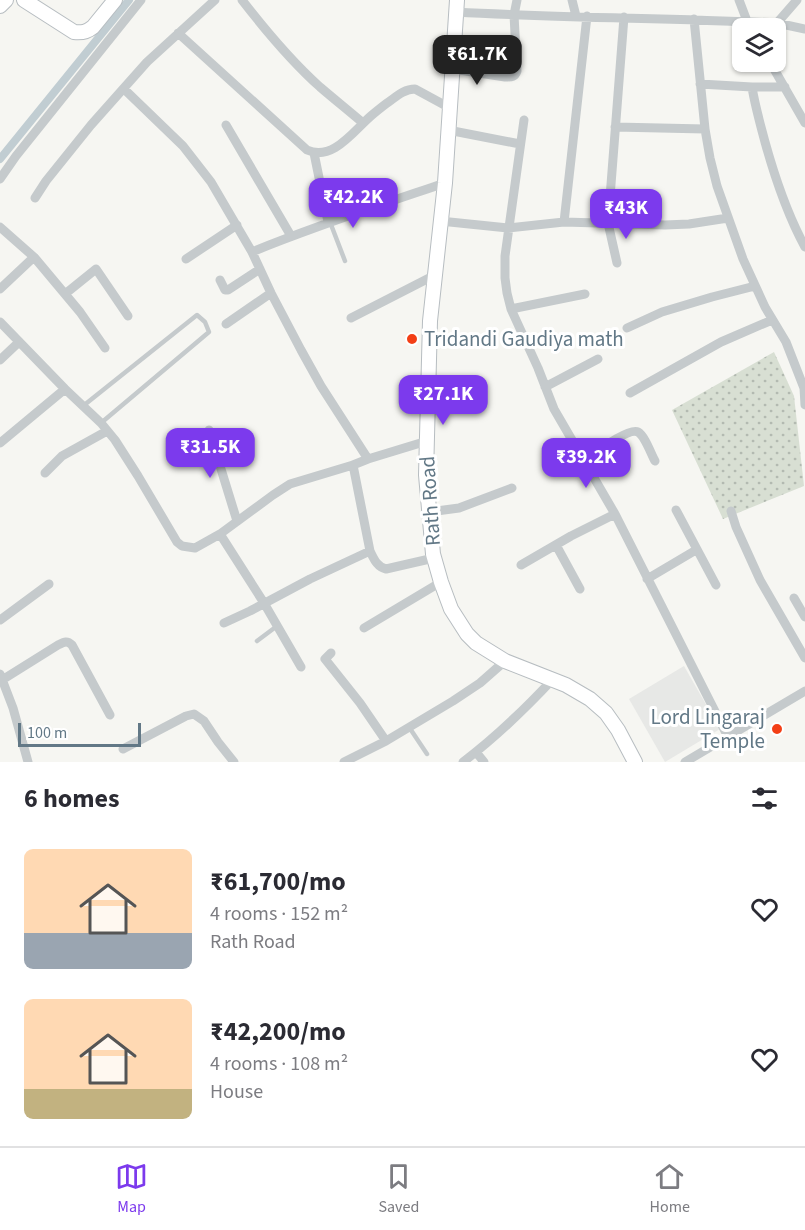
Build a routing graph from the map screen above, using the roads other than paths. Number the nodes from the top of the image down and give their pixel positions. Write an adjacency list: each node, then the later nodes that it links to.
1 (6, 0): 12 (street)
2 (24, 0): 3 (street)
3 (115, 0)
4 (141, 0): 40 (street)
5 (215, 0): 23 (street)
6 (242, 0): 32 (street)
7 (517, 0): 13 (street)
8 (572, 0): 14 (street)
9 (739, 0): 17 (street)
10 (797, 0): 18 (street)
11 (456, 4): 13 (street); 24 (street, Rath Road)
12 (0, 6)
13 (514, 15): 14 (street); 24 (street)
14 (576, 16): 15 (street)
15 (587, 16): 16 (street); 46 (street)
16 (624, 17): 19 (street); 35 (street)
17 (746, 18)
18 (781, 18)
19 (694, 19): 20 (street); 26 (street)
20 (732, 23)
21 (786, 25): 22 (street)
22 (804, 30)
23 (178, 33): 29 (street); 39 (street)
24 (453, 69): 30 (street, Rath Road)
25 (776, 72): 28 (street)
26 (700, 84): 27 (street); 36 (street)
27 (752, 87): 28 (street); 52 (street)
28 (785, 87): 33 (street)
29 (124, 89): 42 (street); 48 (street)
30 (450, 108): 32 (street); 37 (street, Rath Road)
31 (524, 120): 38 (street)
32 (363, 123): 39 (street)
33 (805, 123)
34 (226, 125): 51 (street)
35 (615, 127): 36 (street); 47 (street)
36 (705, 129): 43 (street)
37 (448, 130): 38 (street); 41 (street, Rath Road)
38 (520, 144): 50 (street)
39 (314, 153): 45 (street)
40 (0, 179)
41 (445, 183): 44 (street, Rath Road); 45 (street)
42 (35, 198)
43 (729, 218): 47 (street); 61 (street)
44 (440, 221): 50 (street); 59 (street, Rath Road)
45 (329, 222): 51 (street); 56 (lane)
46 (564, 222): 47 (street); 50 (street)
47 (608, 223): 57 (street)
48 (237, 225): 53 (street); 55 (street)
49 (0, 227): 54 (street)
50 (508, 228): 66 (street)
51 (291, 236): 53 (street)
52 (805, 248)
53 (252, 252): 58 (street)
54 (34, 257): 62 (street); 64 (street)
55 (186, 260)
56 (345, 261)
57 (617, 263)
58 (260, 269): 60 (street); 63 (street)
59 (435, 275): 68 (street); 86 (street, Rath Road)
60 (220, 280)
61 (755, 286): 69 (street); 72 (street)
62 (0, 289)
63 (271, 293): 71 (street); 88 (street)
64 (65, 294): 67 (street); 74 (street)
65 (585, 294): 66 (street)
66 (511, 309): 77 (street)
67 (128, 316)
68 (351, 318)
69 (772, 320): 78 (street); 80 (street)
70 (0, 322): 73 (street)
71 (226, 324)
72 (627, 328)
73 (19, 342): 76 (street); 79 (street)
74 (105, 348)
75 (598, 359): 77 (street)
76 (0, 360)
77 (545, 387): 89 (street)
78 (804, 387): 81 (street)
79 (65, 389): 82 (street); 87 (street)
80 (630, 393)
81 (805, 405)
82 (83, 406): 83 (street); 83 (lane)
83 (101, 423): 85 (street)
84 (209, 430): 98 (street)
85 (107, 431): 92 (street); 99 (street)
86 (427, 441): 88 (street); 96 (street, Rath Road)
87 (0, 443)
88 (368, 459): 91 (street)
89 (585, 460): 90 (street); 97 (street)
90 (655, 461)
91 (353, 465): 98 (street); 102 (street)
92 (45, 472)
93 (512, 488): 96 (street)
94 (676, 510): 101 (street)
95 (731, 511): 119 (street)
96 (429, 512): 103 (street, Rath Road)
97 (615, 514): 100 (street); 105 (street)
98 (237, 521): 99 (street)
99 (220, 534): 111 (street)
100 (556, 545): 104 (street); 109 (street)
101 (696, 550): 105 (street); 108 (street)
102 (370, 552): 103 (street); 111 (street)
103 (434, 558): 106 (street, Rath Road)
104 (521, 565)
105 (647, 579): 127 (street)
106 (441, 582): 116 (street); 120 (street, Rath Road)
107 (49, 584): 113 (street)
108 (716, 585)
109 (580, 589)
110 (794, 598): 112 (street)
111 (264, 603): 114 (street); 115 (street)
112 (805, 617)
113 (0, 620)
114 (224, 623)
115 (278, 626): 117 (lane); 121 (street)
116 (364, 628)
117 (257, 641)
118 (331, 653): 128 (street)
119 (805, 658)
120 (505, 661): 123 (street, Rath Road); 126 (street)
121 (301, 667)
122 (1, 677): 125 (street); 132 (street)
123 (553, 679): 130 (street); 137 (street, Rath Road)
124 (805, 691): 127 (street)
125 (110, 715)
126 (409, 727): 128 (street); 131 (lane)
127 (728, 737): 138 (street)
128 (386, 741): 134 (street)
129 (123, 749): 133 (street)
130 (476, 752): 135 (street); 136 (street)
131 (427, 754)
132 (27, 762)
133 (234, 762)
134 (344, 762)
135 (463, 762)
136 (484, 762)
137 (635, 762)
138 (686, 762)

